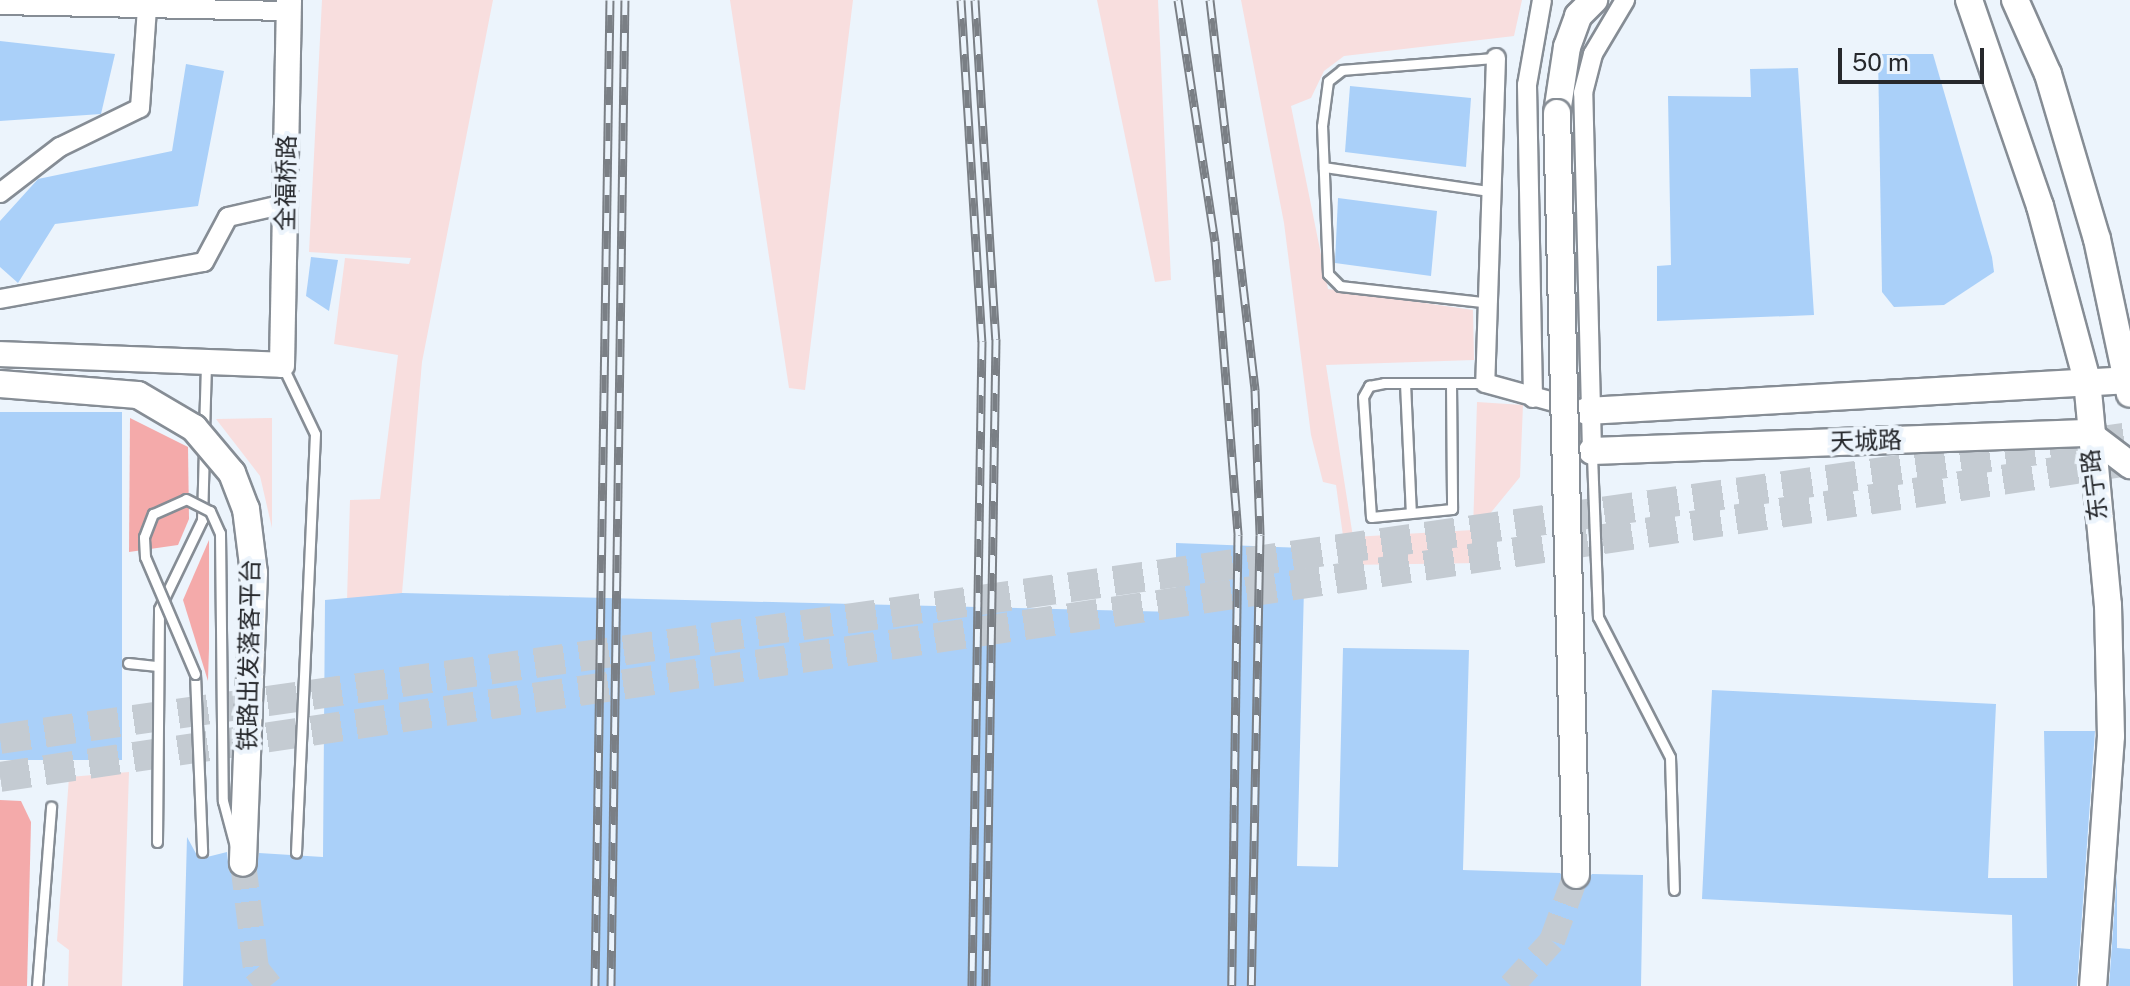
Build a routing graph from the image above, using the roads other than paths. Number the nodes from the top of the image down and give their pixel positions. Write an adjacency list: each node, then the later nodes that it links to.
1 (1542, 0): 25 (street)
2 (1594, 0): 38 (main road, bridge)
3 (1625, 0): 26 (street)
4 (1969, 0): 19 (main road, 东宁路)
5 (2015, 0): 24 (main road)
6 (0, 5): 8 (street)
7 (289, 5): 8 (street); 13 (street, 全福桥路)
8 (147, 9): 12 (street)
9 (1496, 58): 10 (lane); 11 (street)
10 (1324, 167): 11 (lane); 15 (lane)
11 (1488, 191): 15 (street)
12 (0, 193)
13 (285, 204): 14 (street); 18 (street, 全福桥路)
14 (0, 299)
15 (1482, 302): 22 (street)
16 (0, 354): 17 (street)
17 (206, 364): 18 (street); 32 (lane)
18 (282, 365): 36 (lane)
19 (2087, 380): 24 (main road, 天城路); 26 (main road, 天城路); 27 (main road, 东宁路)
20 (1405, 383): 21 (lane); 30 (lane); 30 (lane)
21 (1451, 383): 22 (lane); 30 (lane)
22 (1485, 383): 25 (street)
23 (0, 384): 37 (main road, 铁路出发落客平台, bridge)
24 (2129, 385)
25 (1533, 398): 26 (street)
26 (1587, 411): 28 (street)
27 (2088, 433): 28 (main road, 天城路); 29 (main road); 41 (main road, 东宁路)
28 (1592, 451): 39 (lane)
29 (2130, 465)
30 (1411, 513)
31 (128, 663): 32 (lane)
32 (158, 666): 34 (lane)
33 (51, 807): 40 (lane)
34 (157, 842)
35 (202, 852): 37 (lane, bridge)
36 (296, 853)
37 (243, 863)
38 (1576, 875)
39 (1674, 890)
40 (37, 986)
41 (2093, 986)

